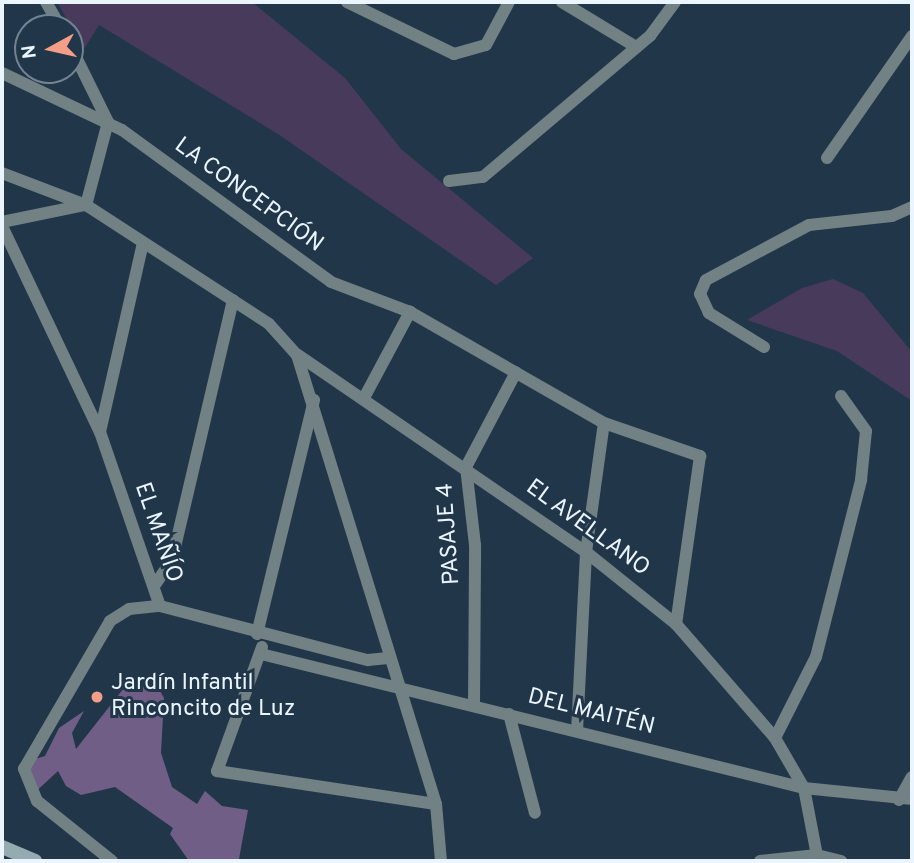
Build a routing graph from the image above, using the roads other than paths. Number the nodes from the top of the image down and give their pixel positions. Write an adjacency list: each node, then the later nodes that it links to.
1 (347, 2): 2 (street)
2 (509, 2)
3 (562, 2): 6 (street)
4 (675, 2): 6 (street)
5 (912, 36): 10 (street)
6 (636, 47): 12 (street)
7 (2, 73): 9 (street, LA CONCEPCIÓN)
8 (84, 73): 9 (street)
9 (108, 122): 13 (street); 18 (street, LA CONCEPCIÓN)
10 (827, 158)
11 (2, 173): 13 (street, EL AVELLANO)
12 (449, 181)
13 (86, 205): 15 (street); 16 (street, EL AVELLANO)
14 (912, 207): 19 (street)
15 (2, 224): 26 (street, EL MAÑÍO)
16 (143, 243): 17 (street, EL AVELLANO); 26 (street)
17 (233, 300): 20 (street, EL AVELLANO); 29 (street)
18 (410, 312): 21 (street, LA CONCEPCIÓN); 24 (street)
19 (764, 347)
20 (298, 355): 23 (street, EL AVELLANO); 24 (street, EL AVELLANO)
21 (516, 372): 25 (street, LA CONCEPCIÓN); 27 (street, PASAJE 4)
22 (841, 396): 39 (street)
23 (314, 397): 32 (street); 34 (street, EL AVELLANO)
24 (364, 398): 27 (street, EL AVELLANO)
25 (604, 423): 28 (street); 31 (street, LA CONCEPCIÓN)
26 (100, 432): 29 (street, EL MAÑÍO)
27 (466, 467): 28 (street, EL AVELLANO); 36 (street, PASAJE 4)
28 (586, 552): 31 (street, EL AVELLANO); 38 (street)
29 (154, 586): 30 (street, EL MAÑÍO)
30 (160, 606): 32 (street); 48 (street, EL MAÑÍO)
31 (676, 624): 39 (street, EL AVELLANO)
32 (261, 635): 33 (street); 34 (street)
33 (261, 654): 35 (street, DEL MAITÉN); 43 (street)
34 (388, 658): 35 (street, EL AVELLANO)
35 (400, 690): 36 (street, DEL MAITÉN); 43 (street, EL AVELLANO)
36 (474, 704): 37 (street, DEL MAITÉN)
37 (509, 714): 38 (street, DEL MAITÉN); 44 (street)
38 (577, 731): 41 (street, DEL MAITÉN)
39 (775, 738): 41 (street, EL AVELLANO)
40 (912, 777): 42 (street)
41 (804, 788): 42 (street, DEL MAITÉN); 46 (street, EL AVELLANO)
42 (906, 800)
43 (436, 804): 49 (street, EL AVELLANO)
44 (536, 813)
45 (2, 847): 47 (street)
46 (818, 858): 50 (street); 51 (street)
47 (35, 861)
48 (112, 861)
49 (441, 861)
50 (760, 861)
51 (841, 861)

